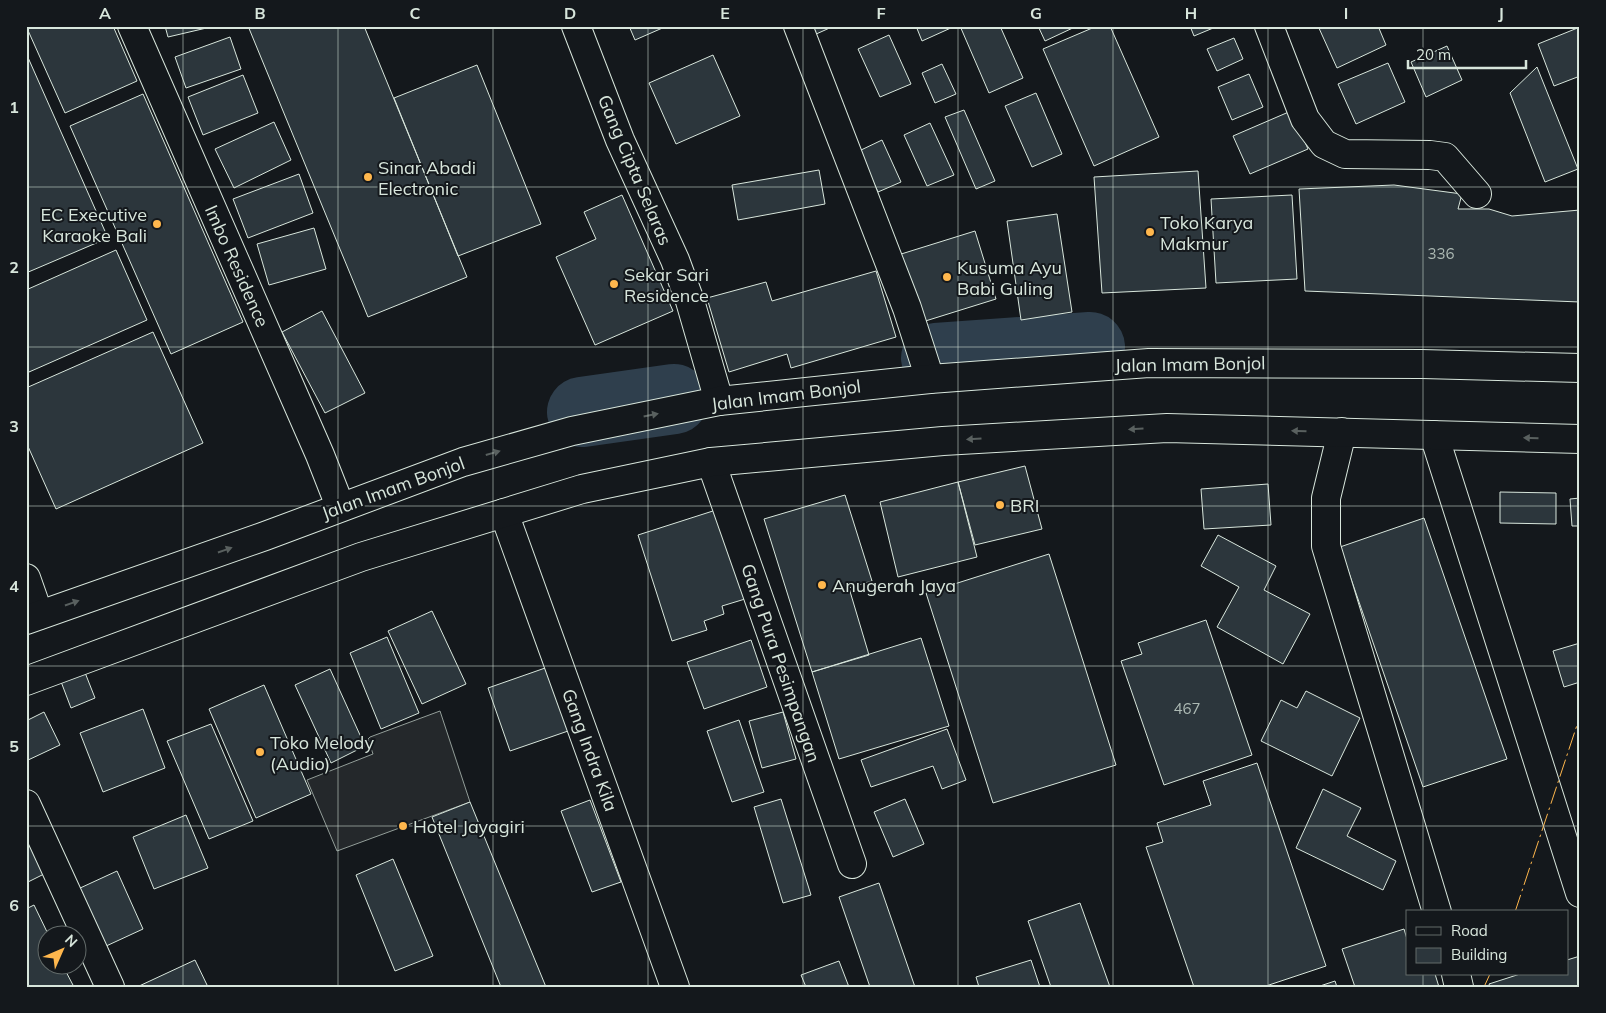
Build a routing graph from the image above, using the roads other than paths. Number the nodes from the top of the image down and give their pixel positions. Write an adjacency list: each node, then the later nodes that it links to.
1 (132, 26): 13 (main road, Imbo Residence)
2 (576, 26): 8 (main road, Gang Cipta Selaras)
3 (798, 26): 7 (main road)
4 (1269, 26): 5 (main road)
5 (1477, 194)
6 (1580, 368): 7 (main road, Jalan Imam Bonjol)
7 (930, 379): 8 (main road, Jalan Imam Bonjol)
8 (719, 401): 13 (main road, Jalan Imam Bonjol, one-way to 8)
9 (1342, 432): 10 (main road); 12 (main road, one-way to 12); 21 (main road)
10 (1434, 435): 11 (main road, one-way to 10); 20 (main road)
11 (1580, 440)
12 (711, 462): 14 (main road); 19 (main road, Gang Pura Pesimpangan)
13 (340, 506): 16 (main road, Jalan Imam Bonjol, one-way to 13)
14 (504, 513): 17 (main road); 23 (main road, Gang Indra Kila)
15 (26, 578): 16 (main road)
16 (33, 618)
17 (26, 680)
18 (26, 804): 22 (main road)
19 (852, 864)
20 (1580, 893)
21 (1436, 910)
22 (110, 987)
23 (675, 987)

